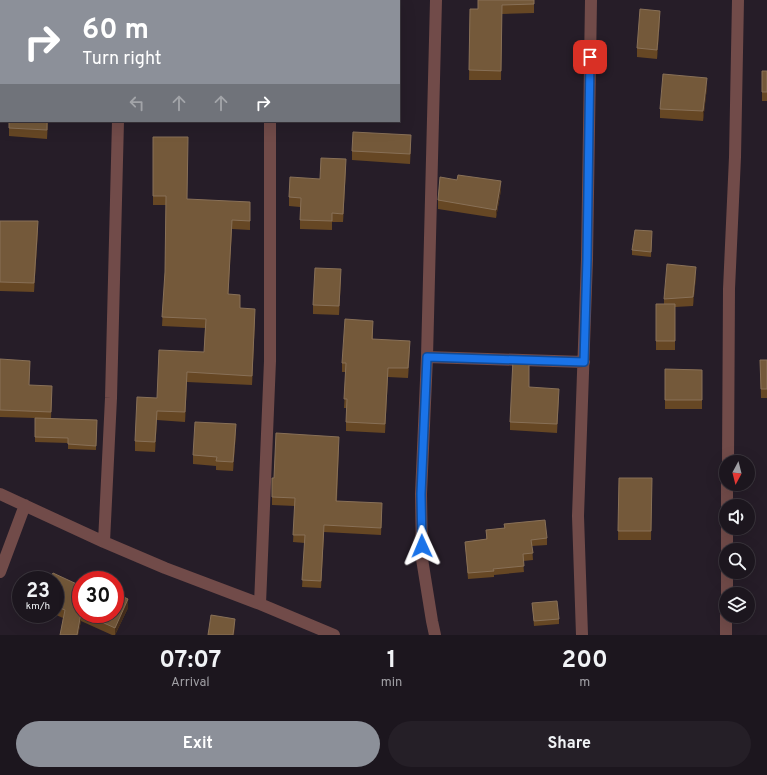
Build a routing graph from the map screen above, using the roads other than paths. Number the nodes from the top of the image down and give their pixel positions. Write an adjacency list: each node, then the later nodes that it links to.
1 (436, 0): 6 (street)
2 (591, 0): 7 (street)
3 (738, 0): 8 (street)
4 (118, 122): 11 (street)
5 (270, 122): 13 (street)
6 (427, 357): 7 (street); 17 (street)
7 (584, 362): 18 (street)
8 (728, 455)
9 (0, 494): 10 (street)
10 (25, 505): 11 (street); 12 (street)
11 (104, 542): 13 (street)
12 (0, 572)
13 (260, 604): 15 (street)
14 (726, 623): 19 (street)
15 (317, 632): 16 (street)
16 (334, 635)
17 (435, 635)
18 (582, 635)
19 (726, 635)

